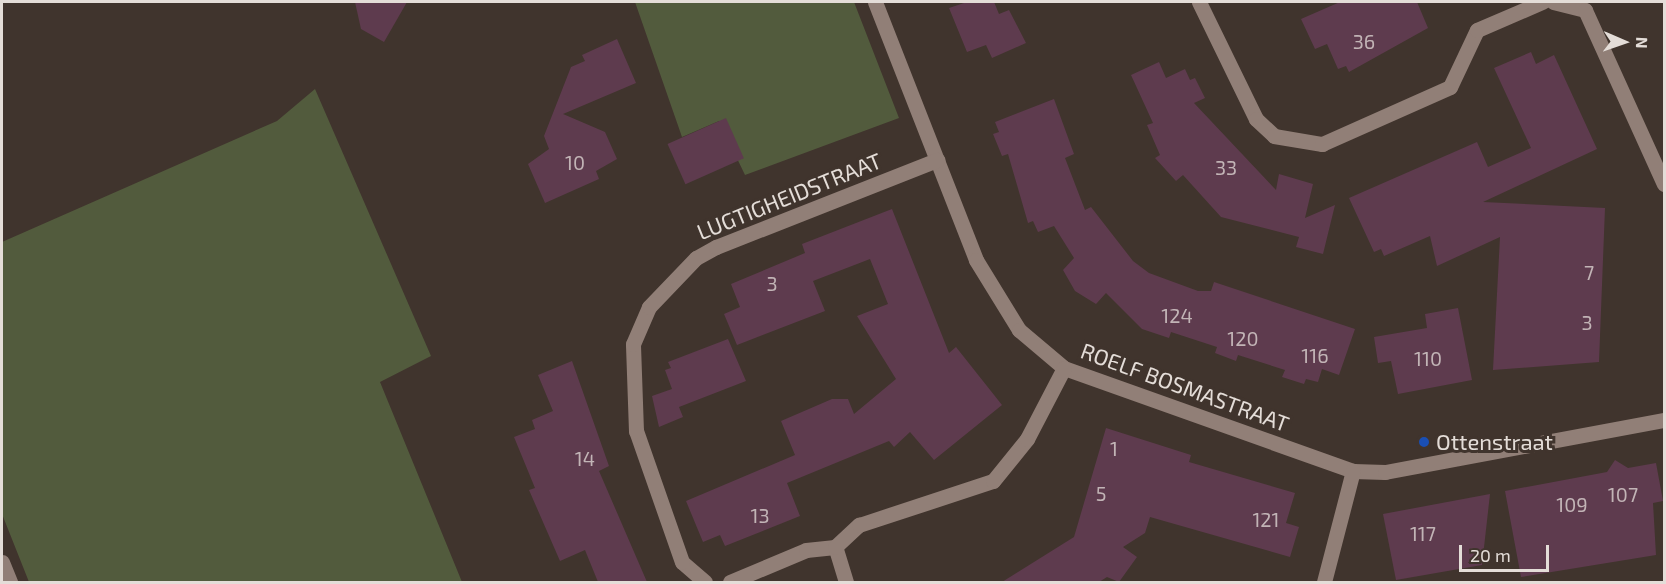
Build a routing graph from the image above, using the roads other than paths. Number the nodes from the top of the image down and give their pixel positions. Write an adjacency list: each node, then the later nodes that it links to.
1 (875, 2): 5 (street, ROELF BOSMASTRAAT)
2 (1199, 2): 3 (street)
3 (1542, 2)
4 (1553, 2): 6 (street)
5 (937, 160): 7 (street, ROELF BOSMASTRAAT); 13 (street, LUGTIGHEIDSTRAAT)
6 (1665, 184)
7 (1064, 368): 9 (street, ROELF BOSMASTRAAT); 10 (street)
8 (1665, 420): 9 (street, ROELF BOSMASTRAAT)
9 (1353, 471): 16 (street)
10 (835, 547): 14 (street); 15 (street)
11 (2, 561): 12 (street)
12 (10, 582)
13 (705, 582)
14 (730, 582)
15 (846, 582)
16 (1324, 582)

